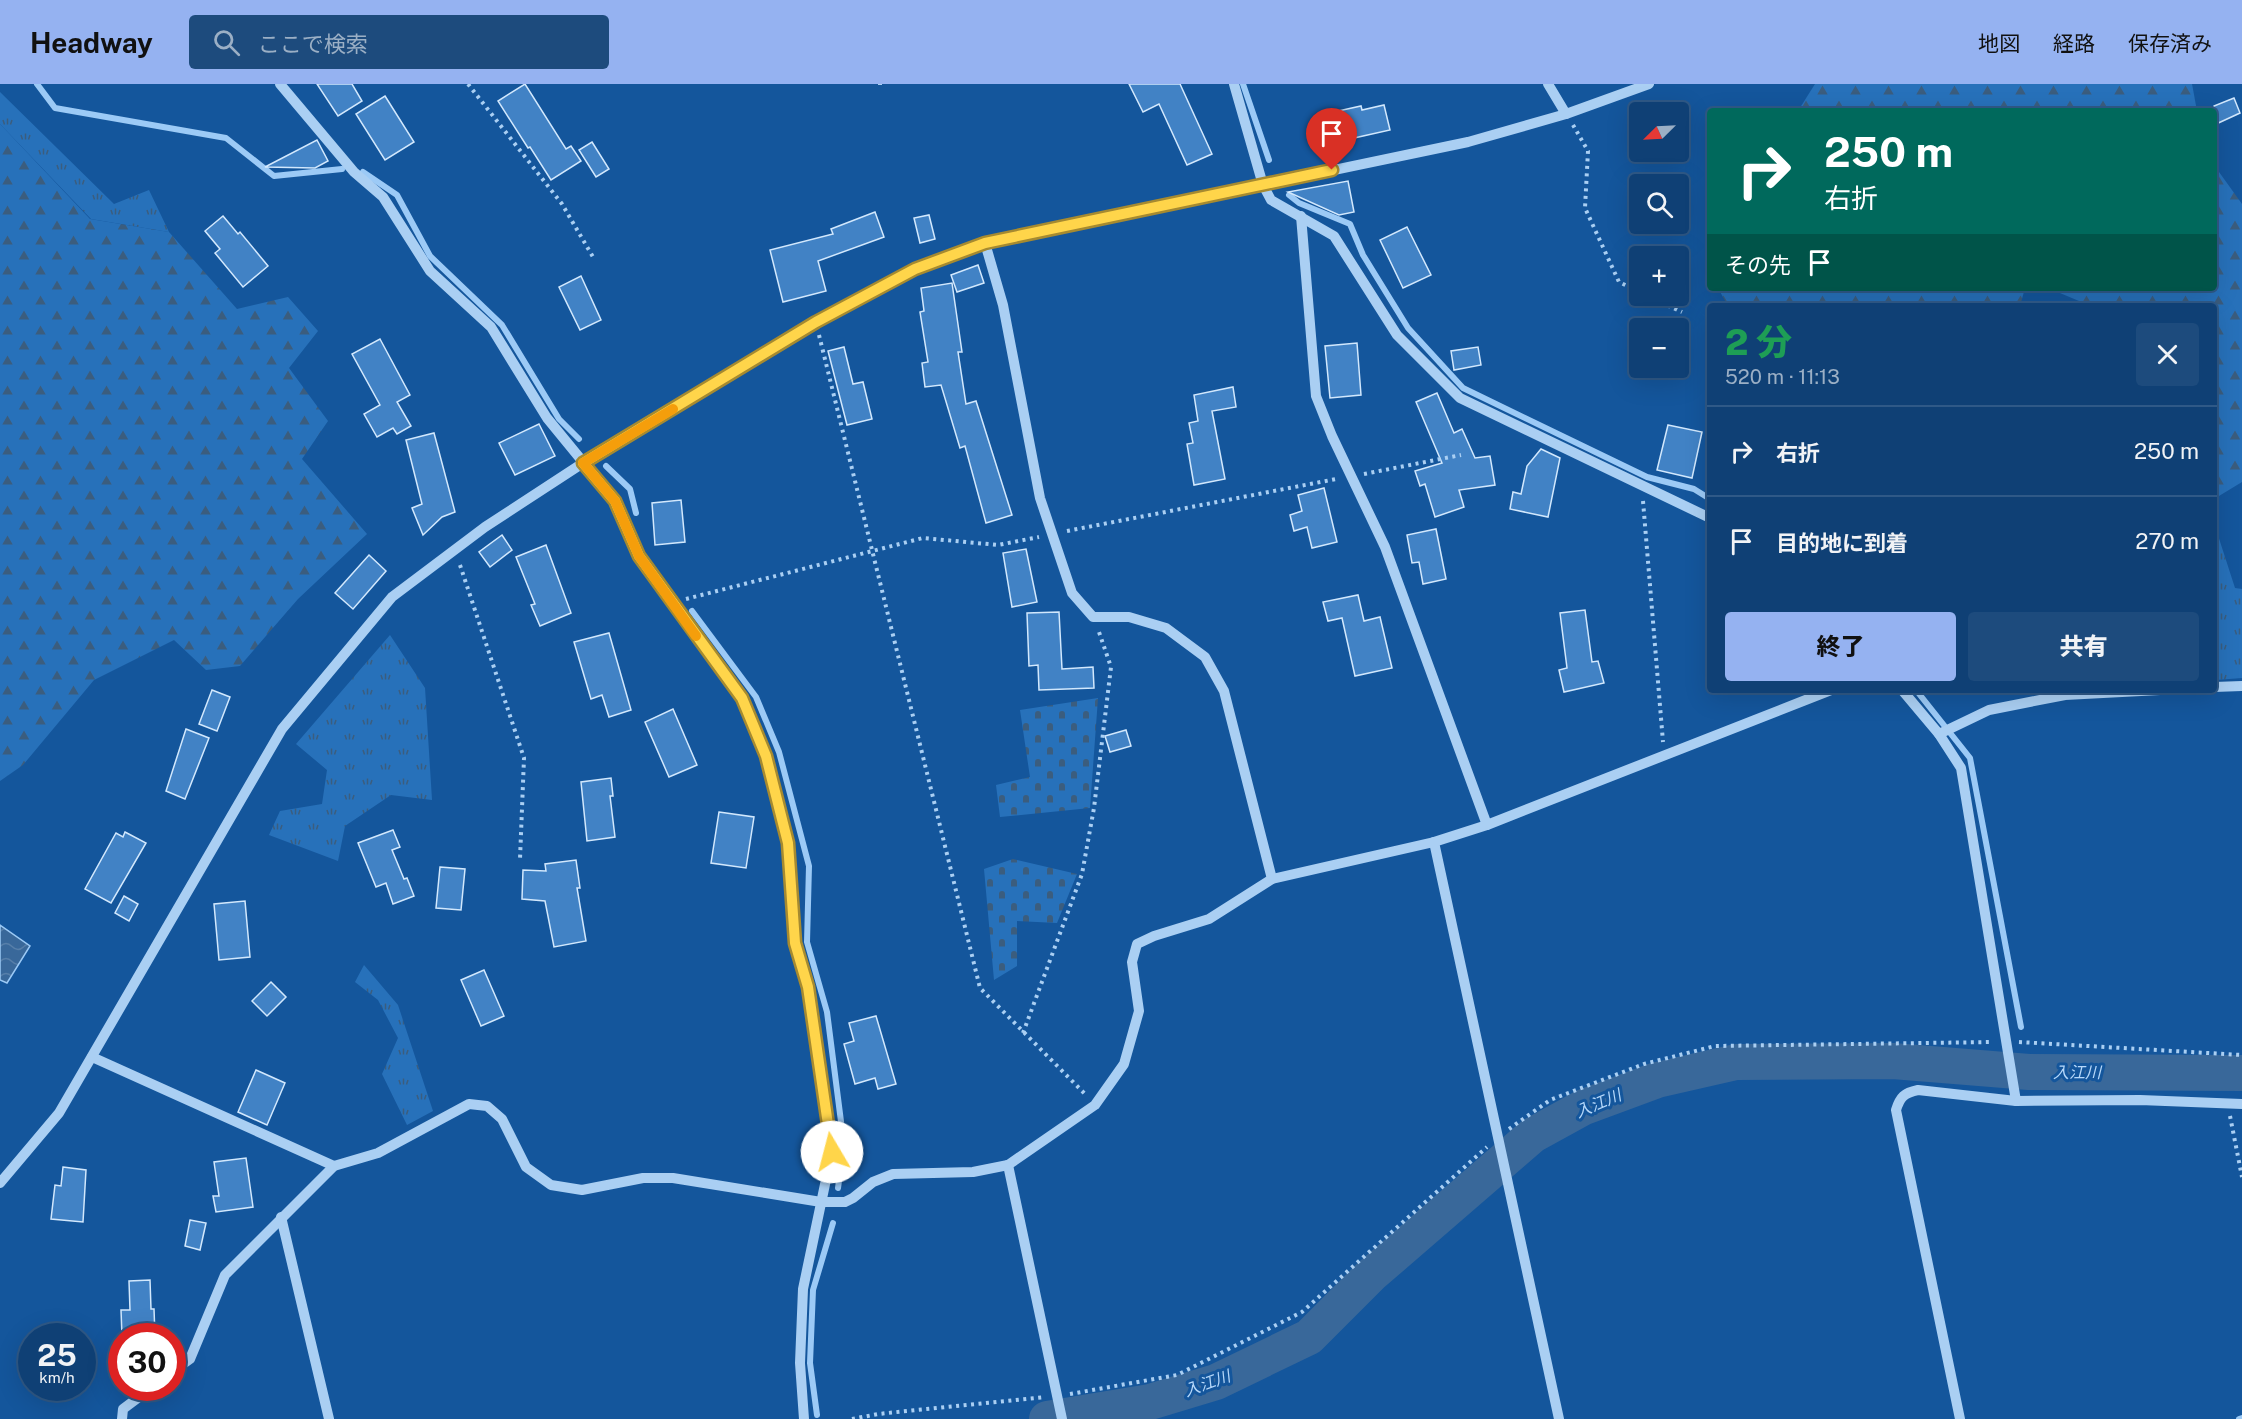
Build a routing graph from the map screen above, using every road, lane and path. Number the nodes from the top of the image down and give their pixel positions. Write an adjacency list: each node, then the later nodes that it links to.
1 (280, 84): 15 (street)
2 (468, 84): 10 (path)
3 (1234, 84): 7 (street)
4 (1548, 84): 6 (street)
5 (1649, 84): 6 (street)
6 (1566, 114): 7 (street); 11 (path)
7 (1263, 185): 8 (street); 9 (street)
8 (1301, 216): 16 (street); 27 (street)
9 (985, 243): 14 (street); 19 (street)
10 (594, 257)
11 (1629, 287)
12 (1669, 306): 13 (path)
13 (1682, 312)
14 (816, 322): 15 (street); 31 (path)
15 (583, 463): 18 (street); 44 (street)
16 (1641, 484): 17 (street); 26 (path)
17 (1707, 517)
18 (455, 550): 29 (path); 34 (street)
19 (1093, 617): 30 (street); 31 (path)
20 (2242, 686): 21 (street)
21 (2217, 687)
22 (1823, 693): 26 (street)
23 (1905, 693): 25 (street)
24 (2103, 693): 25 (street)
25 (1939, 734): 32 (street)
26 (1664, 755): 27 (street)
27 (1487, 825): 28 (street)
28 (1434, 842): 30 (street); 39 (street)
29 (520, 859)
30 (1272, 879): 38 (street)
31 (1023, 1033): 38 (path)
32 (2007, 1042): 33 (path); 35 (street); 39 (path)
33 (2242, 1054)
34 (92, 1057): 41 (street); 43 (street)
35 (2016, 1101): 36 (street); 55 (street)
36 (2228, 1103): 37 (street); 42 (path)
37 (2242, 1104)
38 (1095, 1105): 40 (street)
39 (1498, 1137): 47 (path); 54 (street)
40 (1008, 1165): 44 (street); 47 (street)
41 (334, 1166): 44 (street); 45 (street)
42 (2242, 1177)
43 (0, 1183)
44 (821, 1202): 51 (street)
45 (281, 1217): 46 (street); 50 (street)
46 (186, 1362)
47 (1058, 1396): 52 (path); 53 (street)
48 (133, 1401): 49 (street)
49 (122, 1419)
50 (329, 1419)
51 (804, 1419)
52 (852, 1419)
53 (1062, 1419)
54 (1559, 1419)
55 (1960, 1419)

